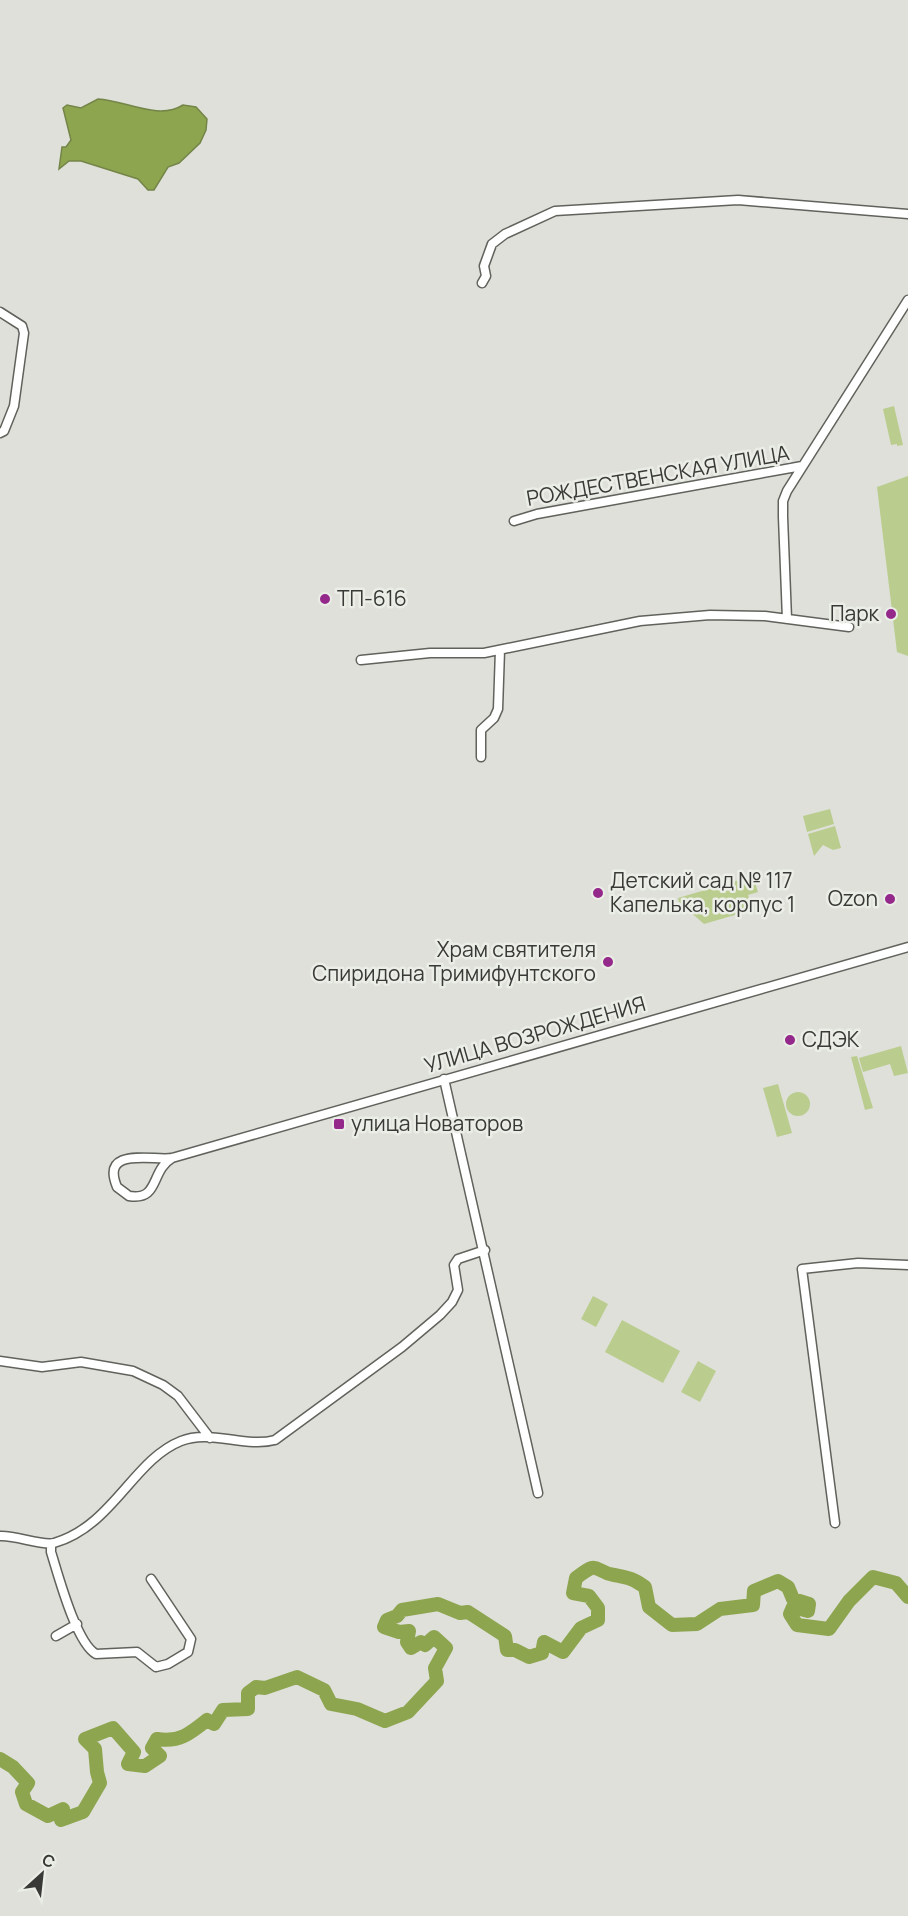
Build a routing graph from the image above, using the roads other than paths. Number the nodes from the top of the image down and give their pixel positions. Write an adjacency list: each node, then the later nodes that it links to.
1 (908, 214): 2 (street)
2 (483, 284)
3 (908, 300): 6 (street)
4 (0, 312): 5 (street)
5 (0, 433)
6 (802, 466): 7 (street, РОЖДЕСТВЕНСКАЯ УЛИЦА); 8 (street, РОЖДЕСТВЕНСКАЯ УЛИЦА)
7 (514, 521)
8 (788, 619): 9 (street); 10 (street)
9 (849, 627)
10 (500, 650): 11 (street); 12 (street)
11 (361, 660)
12 (481, 757)
13 (908, 947): 14 (street, УЛИЦА ВОЗРОЖДЕНИЯ)
14 (444, 1080): 15 (street, УЛИЦА ВОЗРОЖДЕНИЯ); 16 (street)
15 (172, 1158): 15 (street, УЛИЦА ВОЗРОЖДЕНИЯ)
16 (485, 1250): 19 (street); 20 (street)
17 (908, 1265): 21 (street)
18 (0, 1361): 19 (street)
19 (210, 1438): 23 (street)
20 (538, 1493)
21 (836, 1523)
22 (0, 1536): 23 (street)
23 (51, 1544): 25 (street)
24 (151, 1579): 25 (street)
25 (77, 1624): 26 (street)
26 (56, 1636)

